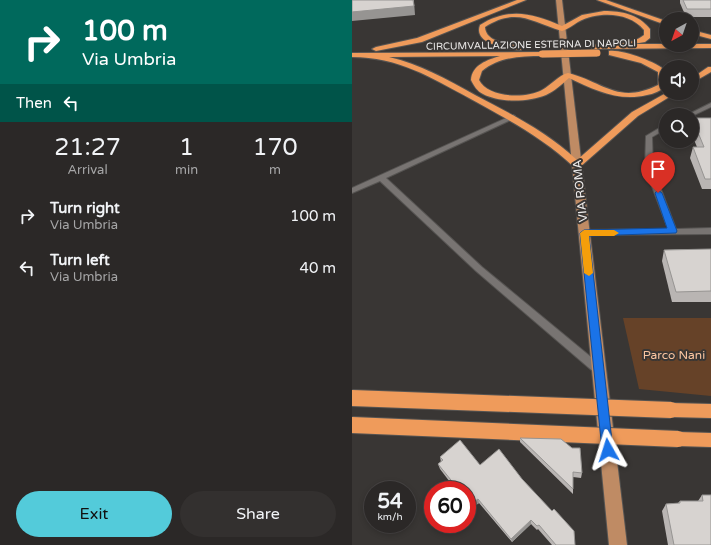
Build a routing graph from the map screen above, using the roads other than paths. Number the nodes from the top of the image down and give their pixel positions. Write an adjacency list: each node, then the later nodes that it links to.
1 (524, 0): 10 (highway)
2 (559, 0): 5 (main road, VIA ROMA)
3 (600, 0): 4 (highway)
4 (659, 21)
5 (562, 29): 11 (highway); 12 (highway); 17 (main road, VIA ROMA)
6 (699, 34): 7 (highway)
7 (711, 37)
8 (711, 46): 11 (highway, CIRCUMVALLAZIONE ESTERNA DI NAPOLI)
9 (352, 49): 10 (highway, CIRCUMVALLAZIONE ESTERNA DI NAPOLI)
10 (376, 49): 12 (highway, CIRCUMVALLAZIONE ESTERNA DI NAPOLI)
11 (613, 50): 12 (highway, CIRCUMVALLAZIONE ESTERNA DI NAPOLI, bridge); 13 (highway, CIRCUMVALLAZIONE ESTERNA DI NAPOLI); 17 (highway)
12 (519, 51): 15 (highway, CIRCUMVALLAZIONE ESTERNA DI NAPOLI); 17 (highway)
13 (711, 52)
14 (352, 55): 15 (highway, CIRCUMVALLAZIONE ESTERNA DI NAPOLI)
15 (369, 55): 22 (highway)
16 (711, 69): 18 (highway)
17 (568, 75): 24 (main road, VIA ROMA)
18 (699, 77)
19 (660, 100): 24 (highway)
20 (711, 105): 21 (lane)
21 (699, 111)
22 (513, 116): 24 (highway); 25 (lane)
23 (659, 130): 27 (lane)
24 (577, 165): 29 (main road, VIA ROMA)
25 (381, 178): 26 (lane); 30 (lane)
26 (352, 191)
27 (673, 231): 28 (lane); 29 (lane)
28 (711, 231)
29 (584, 233): 30 (main road, VIA ROMA)
30 (599, 370): 35 (main road, VIA ROMA)
31 (352, 398): 32 (highway, bridge)
32 (711, 411)
33 (352, 425): 34 (highway, bridge)
34 (711, 440)
35 (618, 545)

